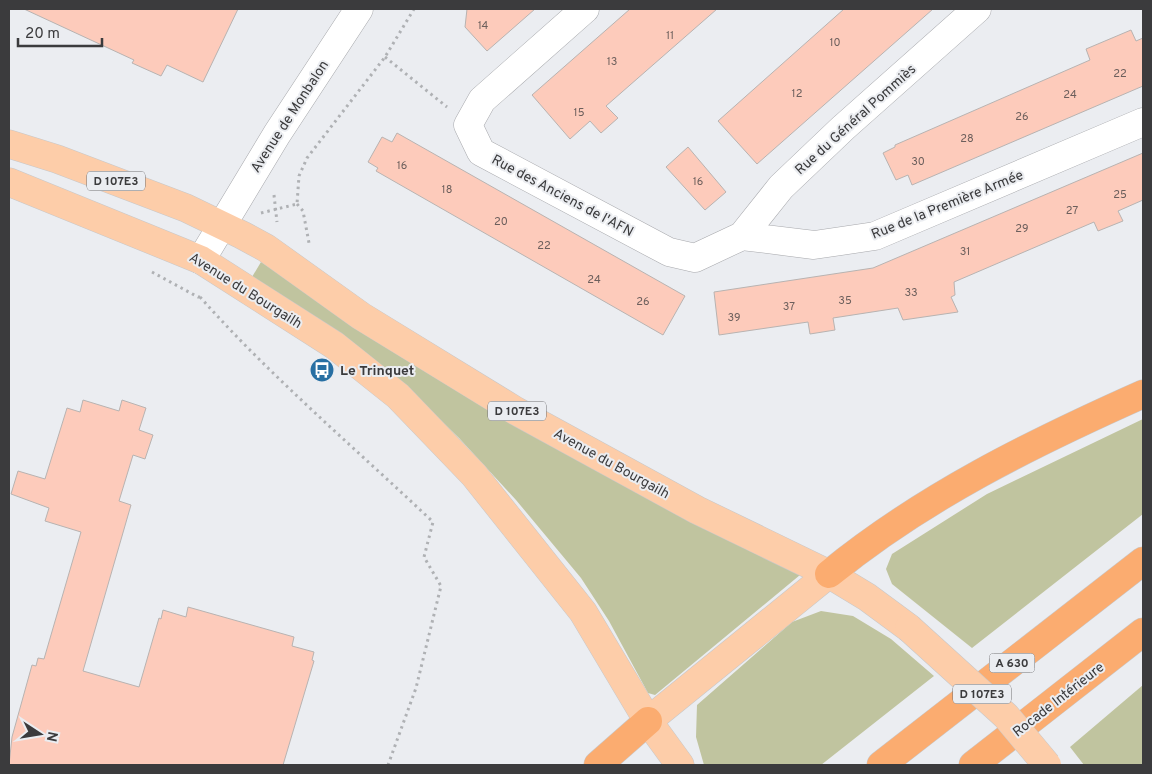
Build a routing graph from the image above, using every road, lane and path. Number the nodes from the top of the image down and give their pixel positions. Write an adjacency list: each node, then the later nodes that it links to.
1 (359, 9): 10 (street, Avenue de Monbalon)
2 (414, 9): 5 (path)
3 (585, 9): 7 (street)
4 (977, 9): 11 (street, Rue du Général Pommiès)
5 (384, 57): 7 (path); 10 (path)
6 (1143, 122): 11 (street, Rue de la Première Armée)
7 (468, 125): 11 (street, Rue des Anciens de l'AFN)
8 (9, 144): 10 (main road, Avenue du Bourgailh / D 107E3)
9 (9, 182): 12 (main road, Avenue du Bourgailh / D 107E3)
10 (231, 229): 12 (street, Avenue de Monbalon); 16 (main road, Avenue du Bourgailh / D 107E3)
11 (742, 236)
12 (201, 260): 18 (main road, Avenue du Bourgailh / D 107E3)
13 (200, 297): 19 (path)
14 (1143, 394): 16 (highway)
15 (1143, 561): 22 (highway, A 630)
16 (828, 574): 18 (main road); 24 (main road, Avenue du Bourgailh / D 107E3, bridge)
17 (1143, 632): 23 (highway, Rocade Intérieure)
18 (648, 721): 20 (highway); 21 (main road, Avenue du Bourgailh / D 107E3)
19 (388, 765)
20 (598, 765)
21 (680, 765)
22 (881, 765)
23 (973, 765)
24 (1048, 765)

